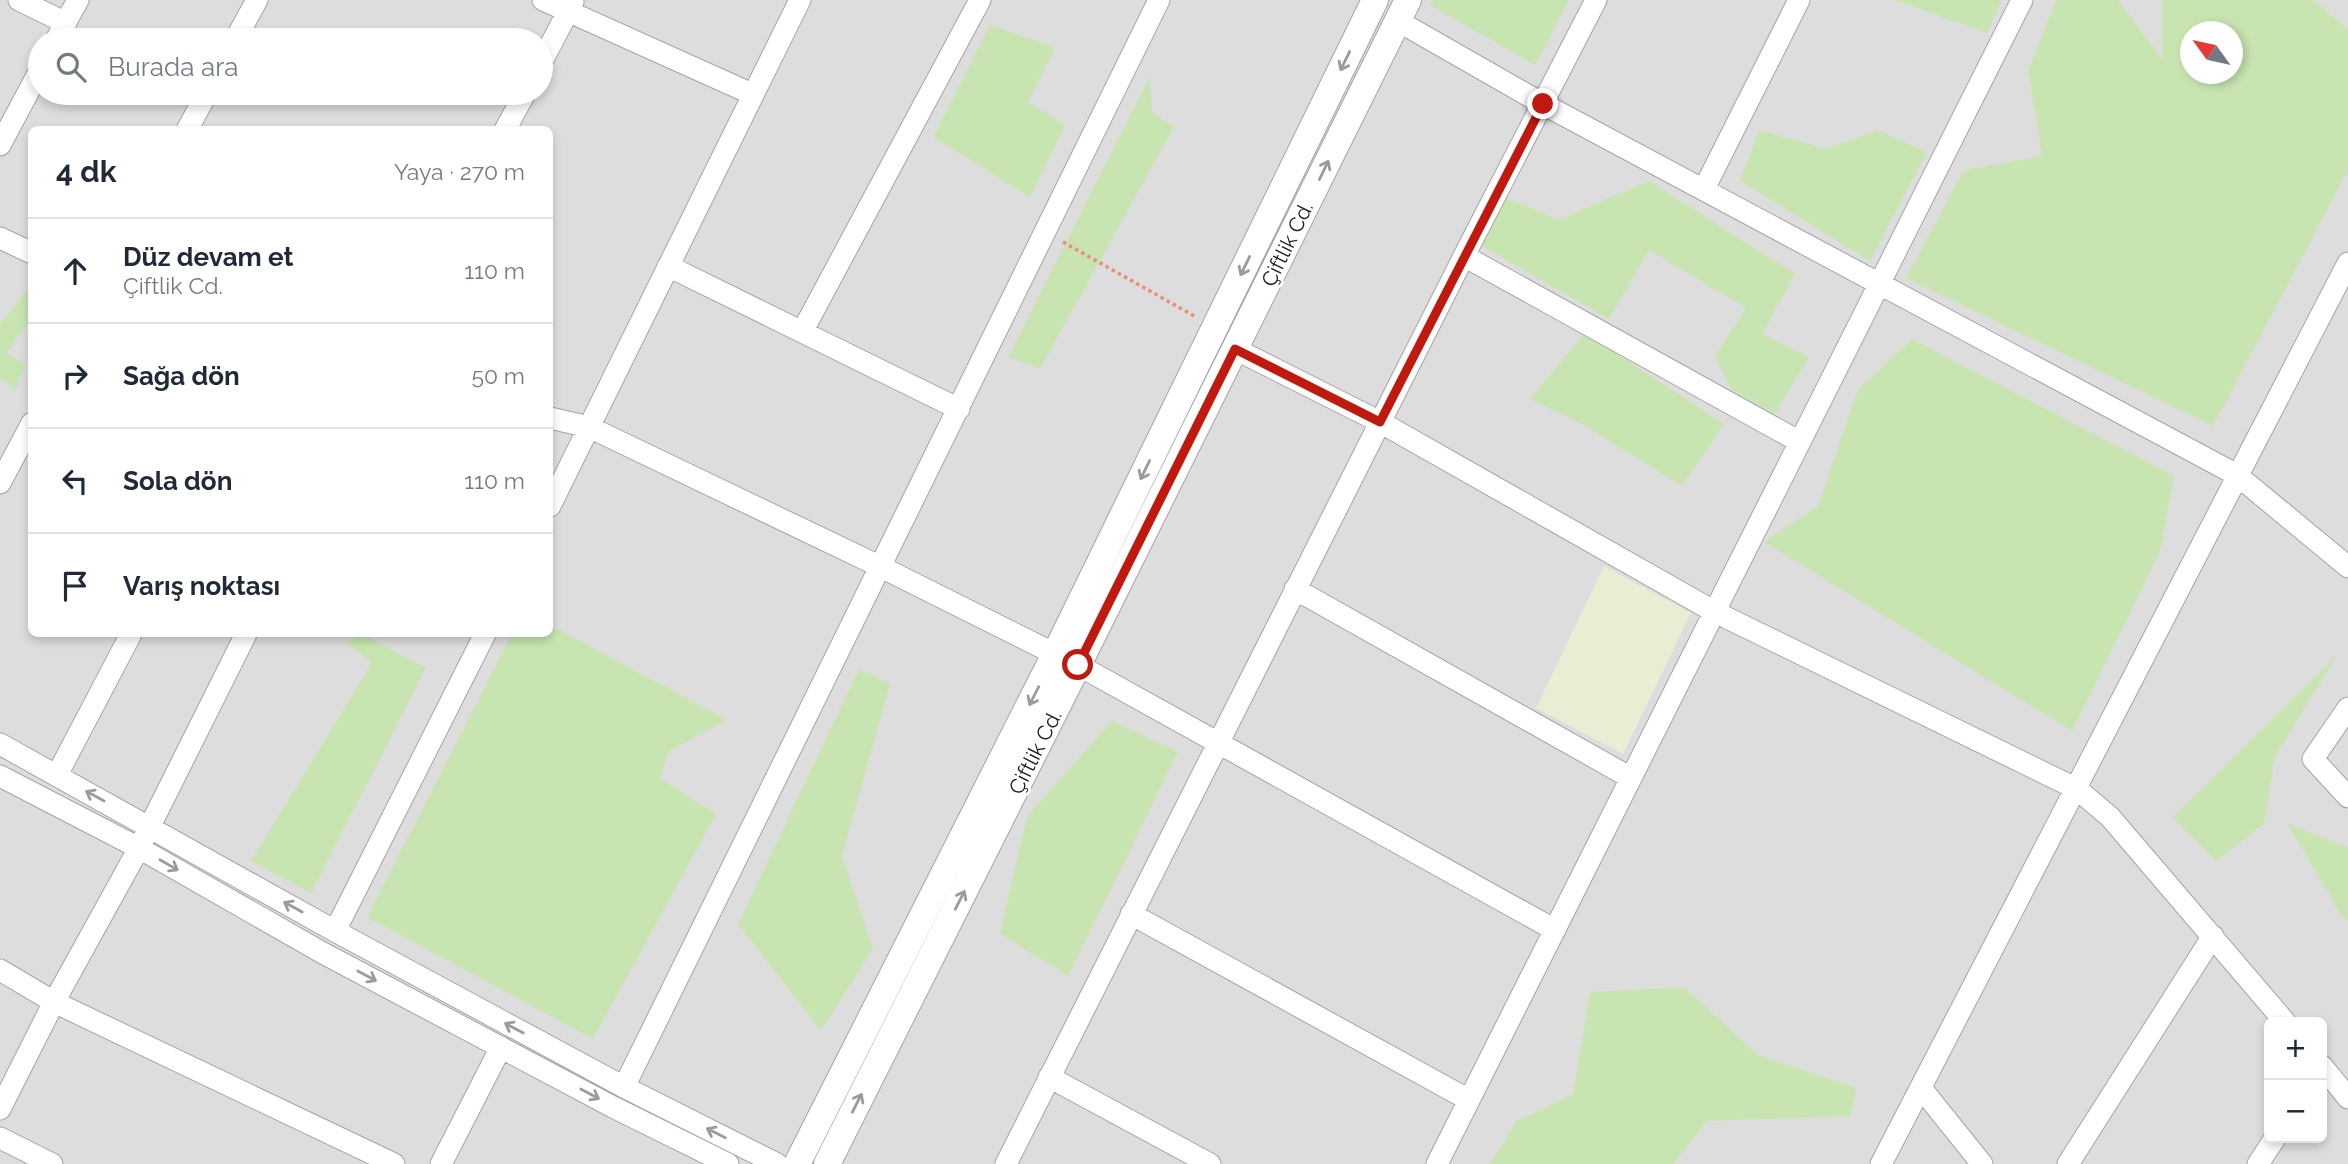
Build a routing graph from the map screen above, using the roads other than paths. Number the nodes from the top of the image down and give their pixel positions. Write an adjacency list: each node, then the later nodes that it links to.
1 (19, 0): 14 (street)
2 (78, 0): 15 (street)
3 (257, 0): 16 (street)
4 (544, 0): 12 (street)
5 (800, 0): 19 (street)
6 (980, 0): 33 (street)
7 (1160, 0): 35 (street)
8 (1596, 0): 20 (street)
9 (1799, 0): 26 (street)
10 (2022, 0): 32 (street)
11 (1370, 2): 13 (street); 51 (street, Çiftlik Cd., one-way to 51)
12 (571, 6): 17 (street); 19 (street)
13 (1403, 10): 20 (street); 34 (street, Çiftlik Cd., one-way to 13)
14 (56, 28)
15 (63, 28)
16 (242, 28)
17 (553, 40)
18 (28, 92): 25 (street)
19 (752, 94): 31 (street)
20 (1543, 104): 26 (street); 29 (street)
21 (201, 105): 23 (street)
22 (519, 105): 24 (street)
23 (189, 126)
24 (507, 126)
25 (0, 145)
26 (1704, 189): 32 (street)
27 (0, 239): 28 (street)
28 (28, 251)
29 (1464, 256): 37 (street); 40 (street)
30 (2348, 263): 41 (street)
31 (667, 266): 33 (street); 38 (street)
32 (1880, 284): 40 (street); 41 (street)
33 (802, 332): 35 (street)
34 (1235, 349): 37 (street); 51 (street, Çiftlik Cd.)
35 (959, 409): 44 (street)
36 (553, 419): 38 (street)
37 (1380, 422): 46 (street); 47 (street)
38 (589, 427): 43 (street); 44 (street)
39 (28, 430): 42 (street)
40 (1800, 442): 47 (street)
41 (2238, 475): 45 (street); 58 (street)
42 (0, 483)
43 (553, 500)
44 (881, 567): 51 (street); 72 (street)
45 (2348, 567)
46 (1295, 589): 53 (street); 57 (street)
47 (1714, 612): 57 (street); 58 (street)
48 (129, 637): 55 (street)
49 (244, 637): 60 (street)
50 (483, 637): 64 (street)
51 (1067, 659): 53 (street); 84 (street, Çiftlik Cd., one-way to 84); 85 (street, Çiftlik Cd., one-way to 51)
52 (2348, 708): 59 (street)
53 (1218, 742): 62 (street); 63 (street)
54 (0, 744): 55 (street)
55 (57, 775): 60 (street, one-way to 55)
56 (0, 776): 61 (street)
57 (1631, 778): 63 (street)
58 (2077, 789): 65 (street); 73 (street)
59 (2348, 797)
60 (149, 827): 61 (street); 64 (street, one-way to 60)
61 (139, 848): 67 (street); 69 (street, one-way to 69)
62 (1131, 914): 71 (street); 75 (street)
63 (1555, 930): 75 (street)
64 (335, 931): 72 (street, one-way to 64)
65 (2213, 936): 68 (street); 91 (street)
66 (0, 970): 67 (street)
67 (54, 1002): 76 (street); 80 (street)
68 (2281, 1017)
69 (501, 1047): 81 (street); 82 (street, one-way to 82)
70 (2327, 1072): 74 (street)
71 (1049, 1077): 86 (street); 87 (street)
72 (624, 1087): 83 (street, one-way to 72)
73 (1921, 1088): 89 (street); 90 (street)
74 (2348, 1098)
75 (1469, 1100): 88 (street)
76 (0, 1108)
77 (0, 1138): 79 (street)
78 (2272, 1143): 92 (street)
79 (52, 1164)
80 (394, 1164)
81 (441, 1164)
82 (728, 1164)
83 (777, 1164)
84 (797, 1164)
85 (827, 1164)
86 (1006, 1164)
87 (1210, 1164)
88 (1437, 1164)
89 (1881, 1164)
90 (1982, 1164)
91 (2068, 1164)
92 (2258, 1164)

